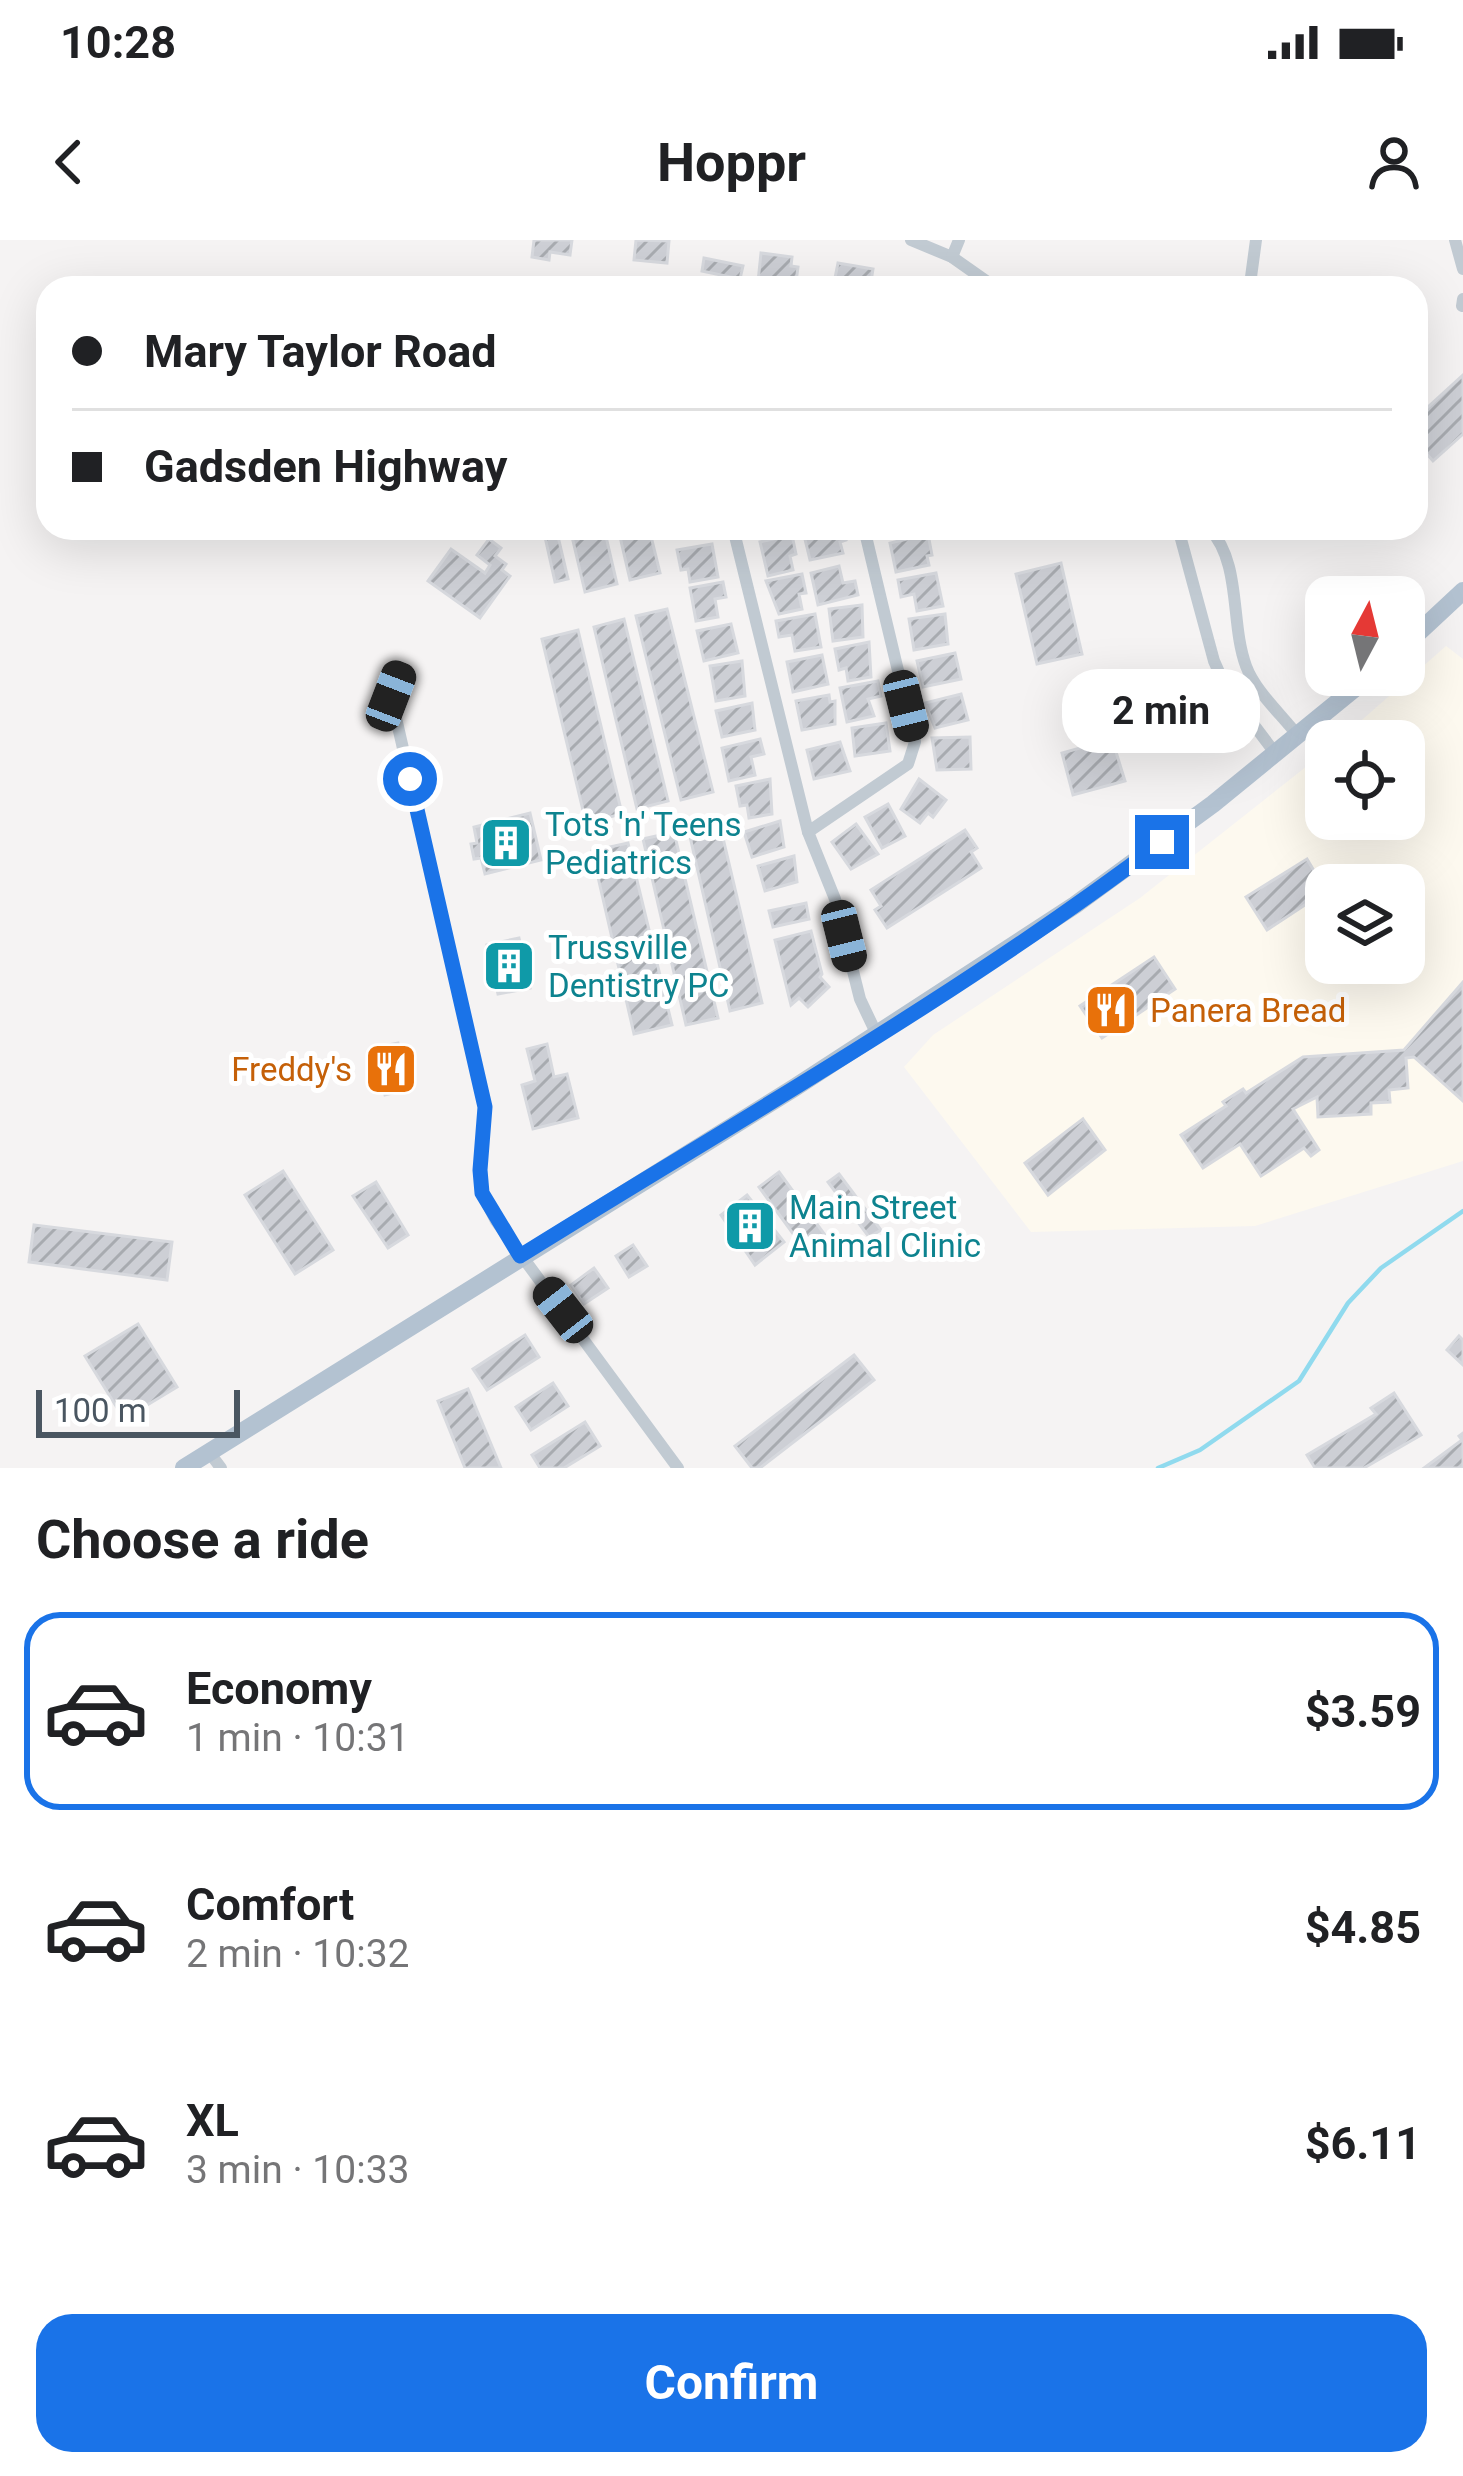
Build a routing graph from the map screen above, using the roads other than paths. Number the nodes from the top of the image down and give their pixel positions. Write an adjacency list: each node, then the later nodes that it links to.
1 (910, 240): 5 (street)
2 (959, 240): 5 (street)
3 (1256, 240): 8 (street)
4 (1455, 240): 6 (street)
5 (952, 257): 7 (street)
6 (1463, 268)
7 (979, 276)
8 (1251, 276)
9 (736, 540): 19 (street)
10 (867, 540): 19 (street)
11 (1181, 540): 18 (street)
12 (1220, 540): 17 (street)
13 (1463, 591): 14 (main road)
14 (1425, 626)
15 (399, 674): 21 (street)
16 (1346, 696): 17 (main road)
17 (1298, 736): 18 (main road)
18 (1275, 754): 20 (main road)
19 (808, 832): 20 (street)
20 (877, 1034): 21 (main road)
21 (520, 1256): 22 (main road); 24 (street)
22 (215, 1460): 23 (main road)
23 (184, 1468)
24 (678, 1468)

